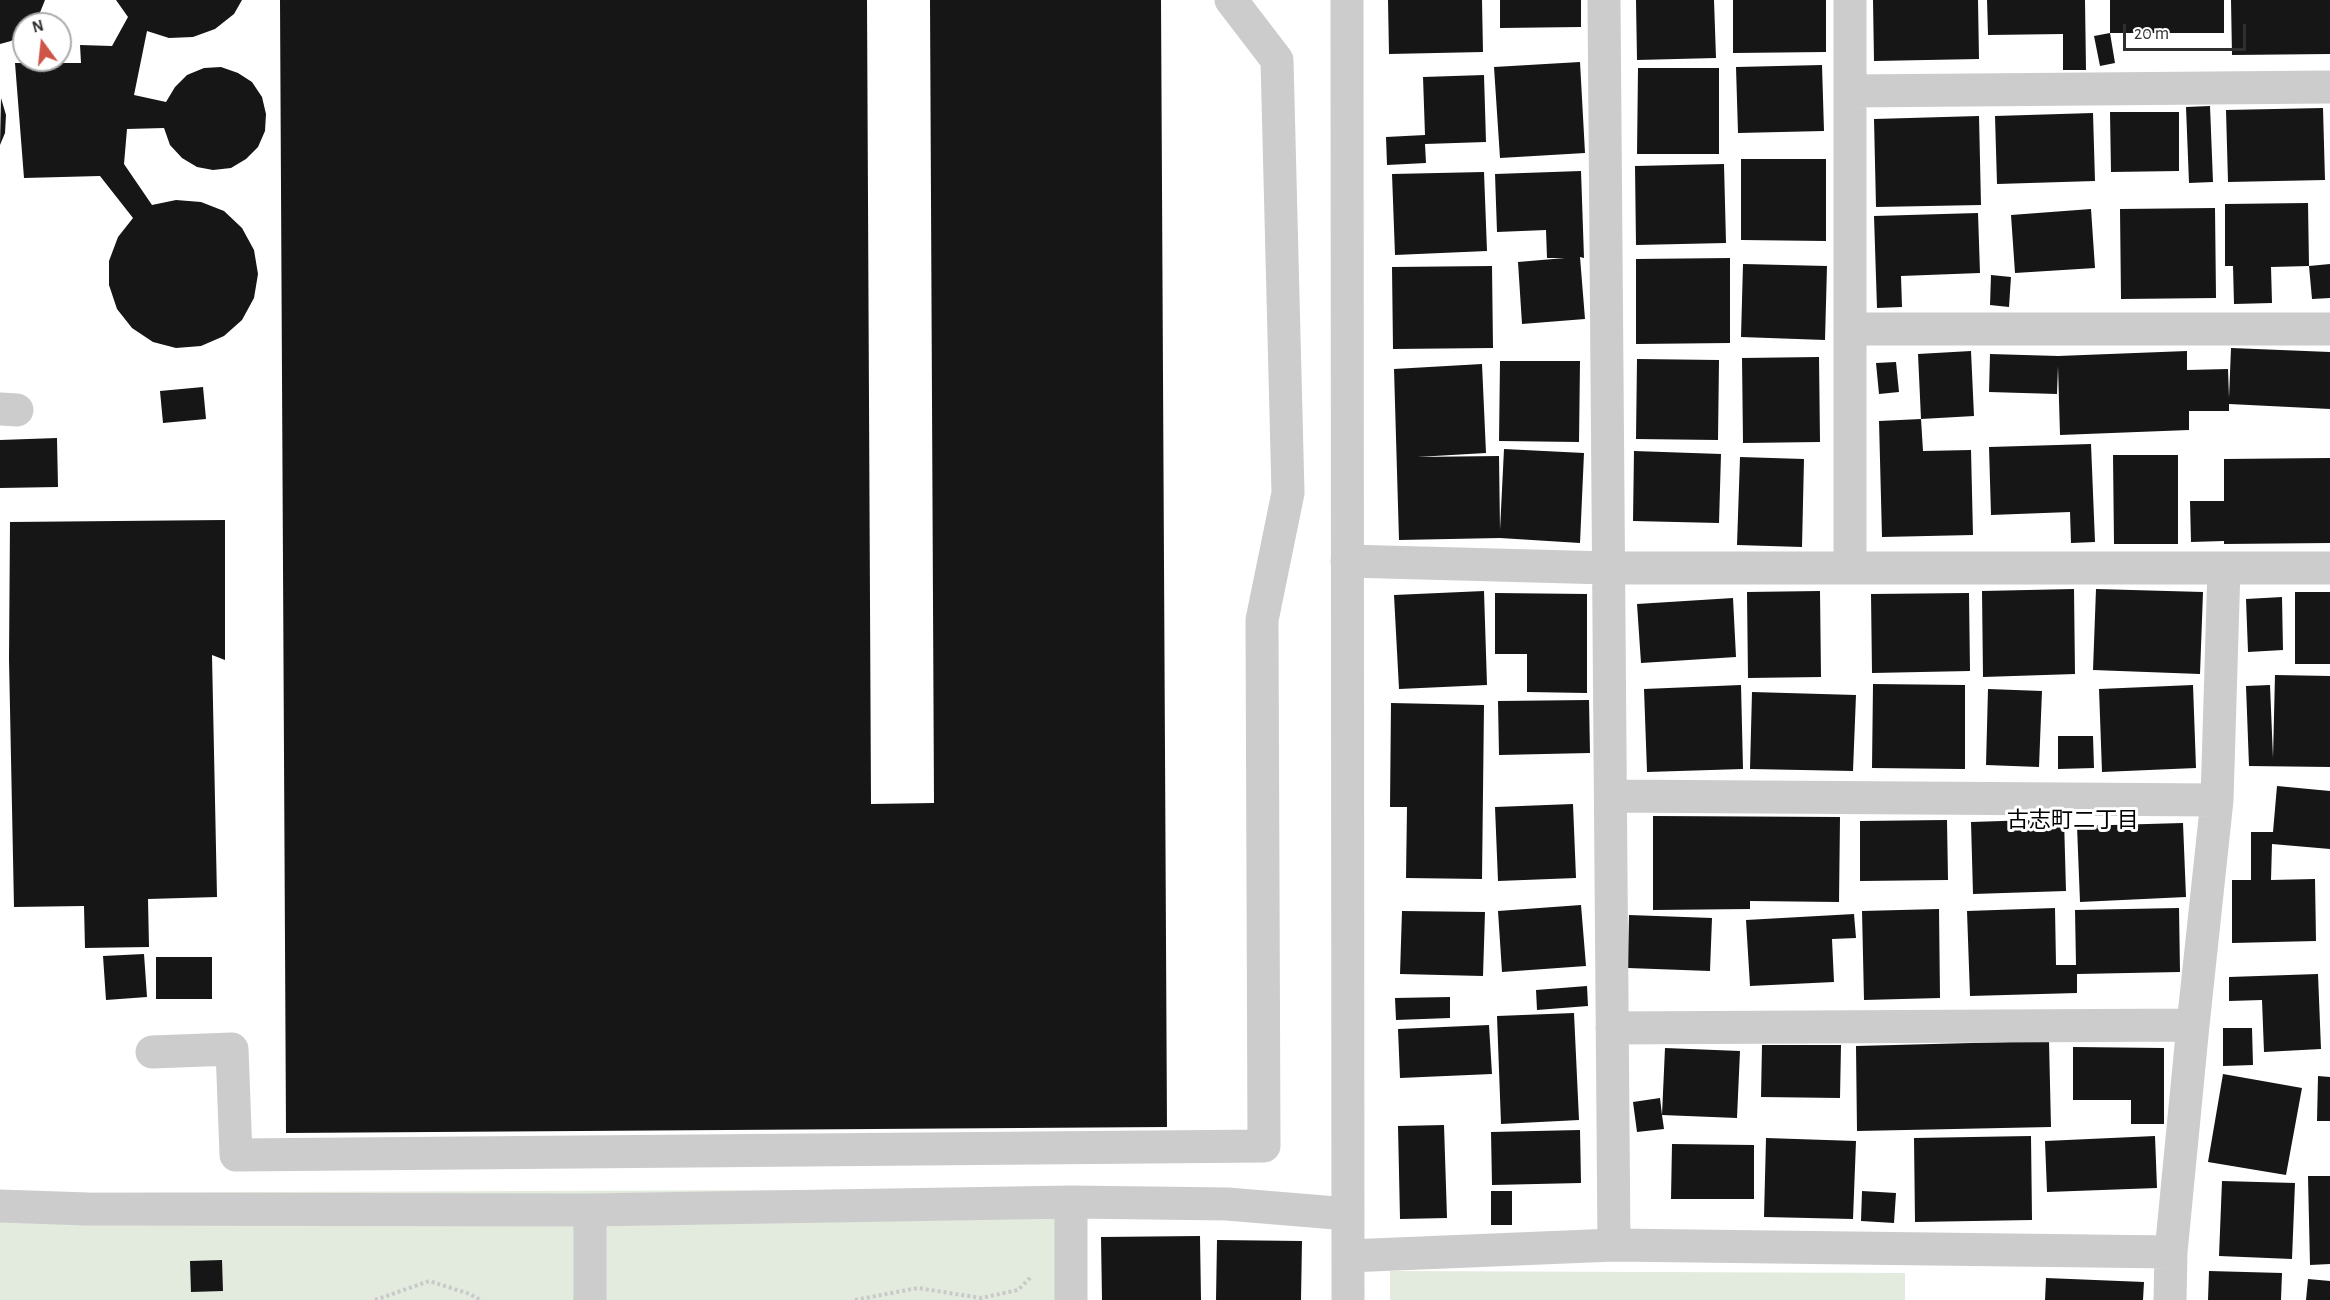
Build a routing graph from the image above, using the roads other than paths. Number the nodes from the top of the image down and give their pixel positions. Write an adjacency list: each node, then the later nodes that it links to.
1 (1231, 0): 18 (street)
2 (1347, 0): 9 (street)
3 (1604, 0): 10 (street)
4 (1850, 0): 6 (street)
5 (2330, 87): 6 (street)
6 (1851, 91): 7 (street)
7 (1850, 329): 8 (street); 11 (street)
8 (2330, 329)
9 (1347, 561): 10 (street); 22 (street)
10 (1608, 568): 11 (street); 14 (street)
11 (1850, 568): 12 (street)
12 (2224, 568): 13 (street); 15 (street)
13 (2330, 568)
14 (1611, 796): 15 (street); 17 (street)
15 (2217, 800): 16 (street)
16 (2193, 1024): 17 (street); 24 (street)
17 (1612, 1029): 23 (street)
18 (152, 1052)
19 (1071, 1202): 21 (street); 22 (street); 27 (street)
20 (0, 1206): 21 (street)
21 (590, 1210): 26 (street)
22 (1348, 1214): 25 (street)
23 (1614, 1245): 24 (street); 25 (street)
24 (2171, 1252): 29 (street)
25 (1348, 1256): 28 (street)
26 (590, 1300)
27 (1071, 1300)
28 (1348, 1300)
29 (2170, 1300)

